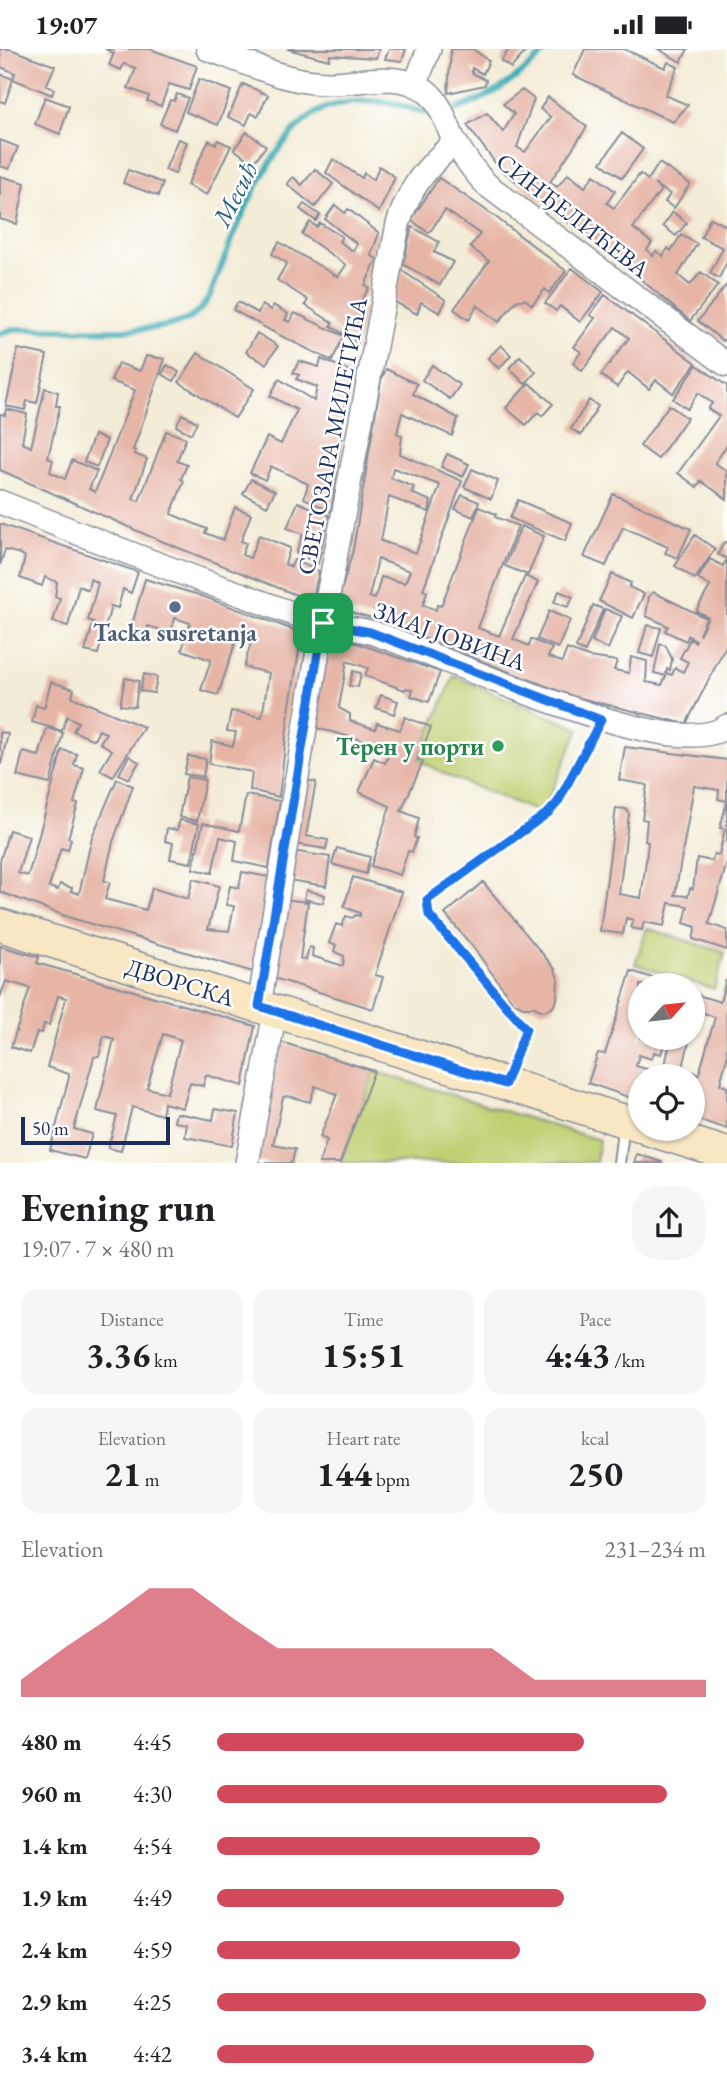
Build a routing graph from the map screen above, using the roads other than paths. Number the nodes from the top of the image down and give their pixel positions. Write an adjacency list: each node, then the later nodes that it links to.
1 (208, 49): 3 (street, СИНЂЕЛИЋЕВА)
2 (429, 49): 3 (street)
3 (415, 85): 4 (street, СИНЂЕЛИЋЕВА)
4 (452, 135): 5 (street, СИНЂЕЛИЋЕВА); 7 (street, СВЕТОЗАРА МИЛЕТИЋА)
5 (727, 365)
6 (0, 502): 7 (street, ЗМАЈ ЈОВИНА)
7 (323, 623): 8 (street, ЗМАЈ ЈОВИНА); 10 (street, СВЕТОЗАРА МИЛЕТИЋА)
8 (727, 726)
9 (0, 925): 10 (main road, ДВОРСКА)
10 (267, 1009): 11 (main road, ДВОРСКА); 15 (street, СВЕТОЗАРА МИЛЕТИЋА)
11 (628, 1123)
12 (630, 1141): 16 (lane)
13 (686, 1141): 14 (main road, ДВОРСКА)
14 (727, 1154)
15 (247, 1163)
16 (619, 1163)

